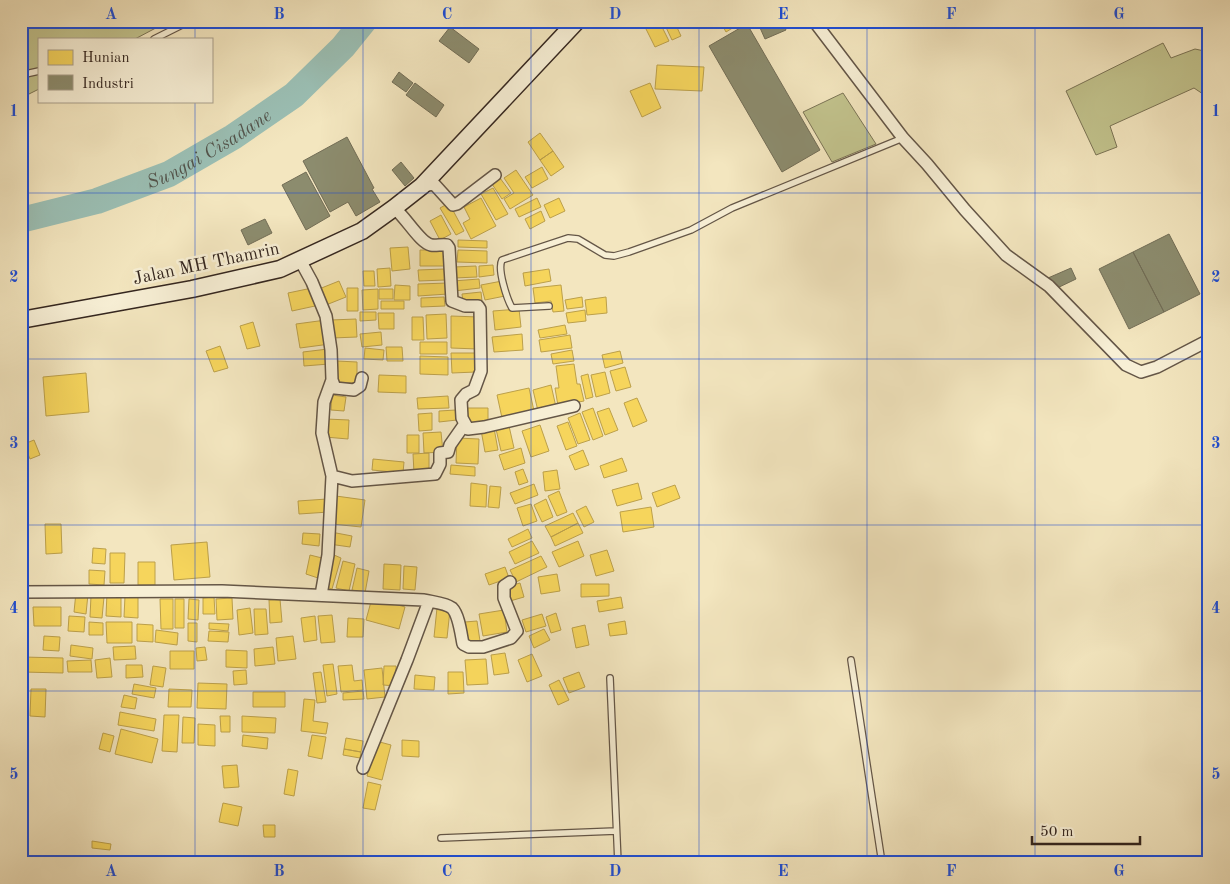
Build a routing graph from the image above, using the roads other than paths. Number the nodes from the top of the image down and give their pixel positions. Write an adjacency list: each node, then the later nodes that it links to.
1 (190, 21): 4 (lane)
2 (577, 21): 9 (street, Jalan MH Thamrin)
3 (814, 21): 7 (street)
4 (156, 38)
5 (38, 71): 6 (lane)
6 (21, 75)
7 (903, 138): 12 (lane); 14 (street)
8 (495, 175): 9 (street)
9 (428, 185): 10 (street, Jalan MH Thamrin)
10 (397, 211): 11 (street, Jalan MH Thamrin); 18 (street)
11 (301, 263): 13 (street, Jalan MH Thamrin); 16 (street)
12 (549, 306)
13 (21, 320)
14 (1209, 340)
15 (362, 378): 16 (street)
16 (332, 380): 19 (street)
17 (574, 406): 18 (street)
18 (464, 425): 19 (street)
19 (332, 476): 22 (street)
20 (510, 582): 23 (street)
21 (21, 592): 22 (street)
22 (321, 595): 23 (street)
23 (429, 601): 26 (street)
24 (851, 660): 30 (lane)
25 (610, 678): 27 (lane)
26 (363, 768)
27 (616, 831): 28 (lane); 29 (lane)
28 (441, 838)
29 (618, 863)
30 (882, 863)

